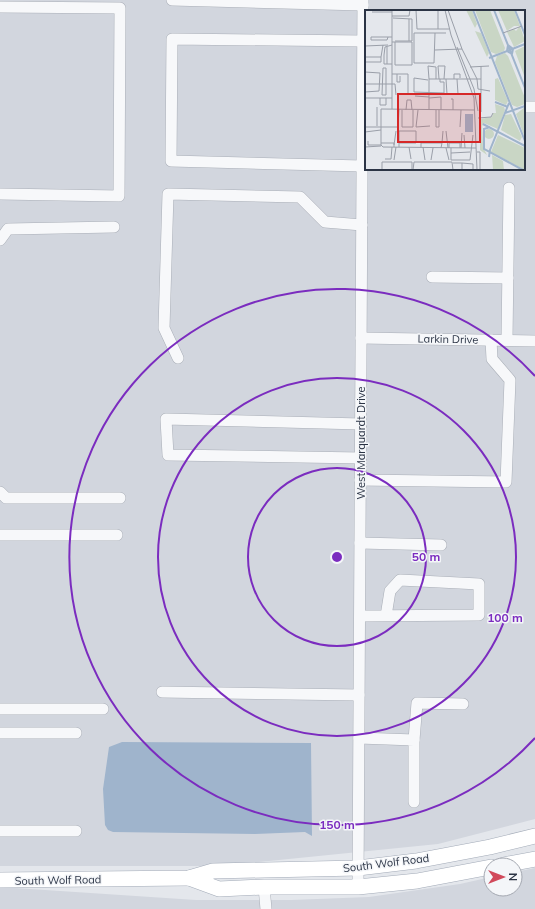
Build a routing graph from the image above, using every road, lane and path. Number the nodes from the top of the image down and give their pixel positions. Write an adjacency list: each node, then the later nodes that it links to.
1 (172, 0): 2 (street)
2 (363, 2): 4 (street, West Marquardt Drive)
3 (0, 7): 8 (street)
4 (362, 41): 5 (street, West Marquardt Drive); 6 (street)
5 (364, 89): 6 (street, West Marquardt Drive)
6 (363, 160): 9 (street, West Marquardt Drive)
7 (509, 188): 13 (street)
8 (0, 194)
9 (362, 225): 14 (street, West Marquardt Drive); 18 (street)
10 (114, 227): 11 (street)
11 (0, 240)
12 (432, 277): 13 (street)
13 (508, 278): 16 (street)
14 (361, 338): 15 (street, Larkin Drive); 19 (street, West Marquardt Drive)
15 (492, 340): 16 (street, Larkin Drive); 21 (street)
16 (507, 340): 17 (street, Larkin Drive)
17 (535, 341)
18 (178, 358)
19 (361, 424): 20 (street, West Marquardt Drive); 20 (street)
20 (361, 458): 21 (street, West Marquardt Drive)
21 (360, 480): 26 (street, West Marquardt Drive)
22 (0, 492): 23 (street)
23 (120, 498)
24 (0, 535): 25 (street)
25 (117, 535)
26 (360, 543): 27 (street); 28 (street, West Marquardt Drive)
27 (441, 545)
28 (360, 616): 29 (street); 31 (street, West Marquardt Drive)
29 (386, 616): 29 (street)
30 (162, 692): 31 (street)
31 (359, 695): 37 (street, West Marquardt Drive)
32 (463, 704): 38 (street)
33 (0, 709): 34 (street)
34 (103, 709)
35 (0, 733): 36 (street)
36 (76, 733)
37 (359, 738): 38 (street); 45 (street, West Marquardt Drive)
38 (414, 740): 39 (street)
39 (414, 802)
40 (0, 831): 41 (street)
41 (76, 831)
42 (535, 836): 45 (main road, South Wolf Road)
43 (535, 859): 44 (main road)
44 (523, 861)
45 (358, 868): 47 (main road, South Wolf Road); 50 (street, West Marquardt Drive)
46 (483, 869): 50 (main road, South Wolf Road)
47 (189, 878): 48 (main road, South Wolf Road); 49 (main road, South Wolf Road)
48 (0, 880)
49 (264, 887): 50 (main road, South Wolf Road); 51 (street)
50 (358, 887)
51 (266, 909)

